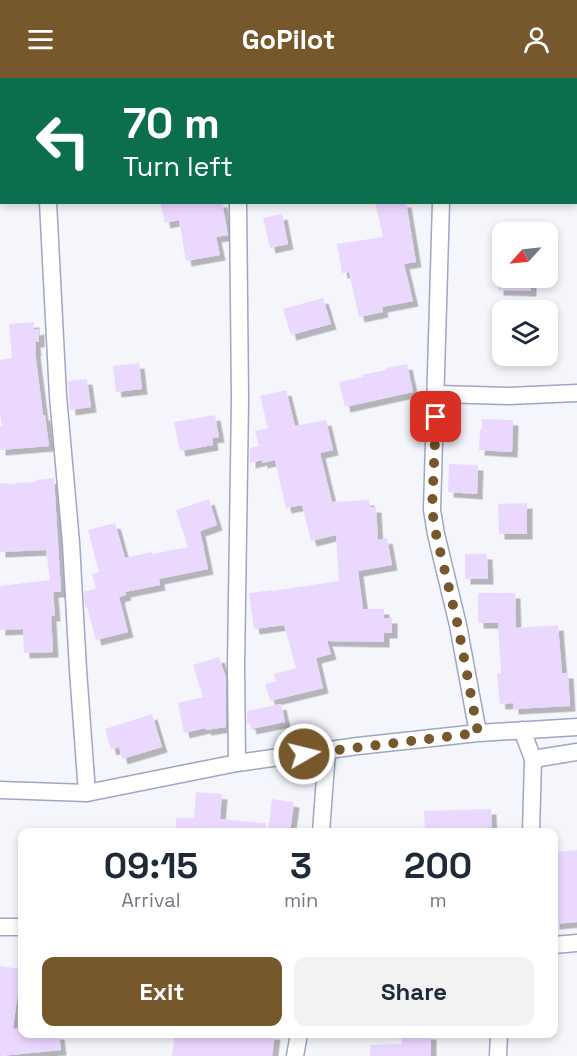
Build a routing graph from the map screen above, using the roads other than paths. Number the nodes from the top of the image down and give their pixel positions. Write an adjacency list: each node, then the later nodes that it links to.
1 (48, 204): 14 (street)
2 (238, 204): 12 (street)
3 (441, 204): 5 (street)
4 (577, 393): 5 (street)
5 (437, 394): 8 (street)
6 (577, 727): 7 (street)
7 (522, 730): 8 (street); 11 (street)
8 (478, 733): 9 (street)
9 (327, 751): 12 (street); 15 (street)
10 (577, 752): 11 (street)
11 (534, 759): 16 (street)
12 (237, 763): 14 (street)
13 (0, 790): 14 (street)
14 (87, 793)
15 (321, 828)
16 (531, 828)
17 (0, 927): 18 (street)
18 (18, 927)
19 (577, 943): 20 (street)
20 (558, 945)
21 (298, 1038): 23 (street)
22 (499, 1038): 24 (street)
23 (295, 1056)
24 (498, 1056)

